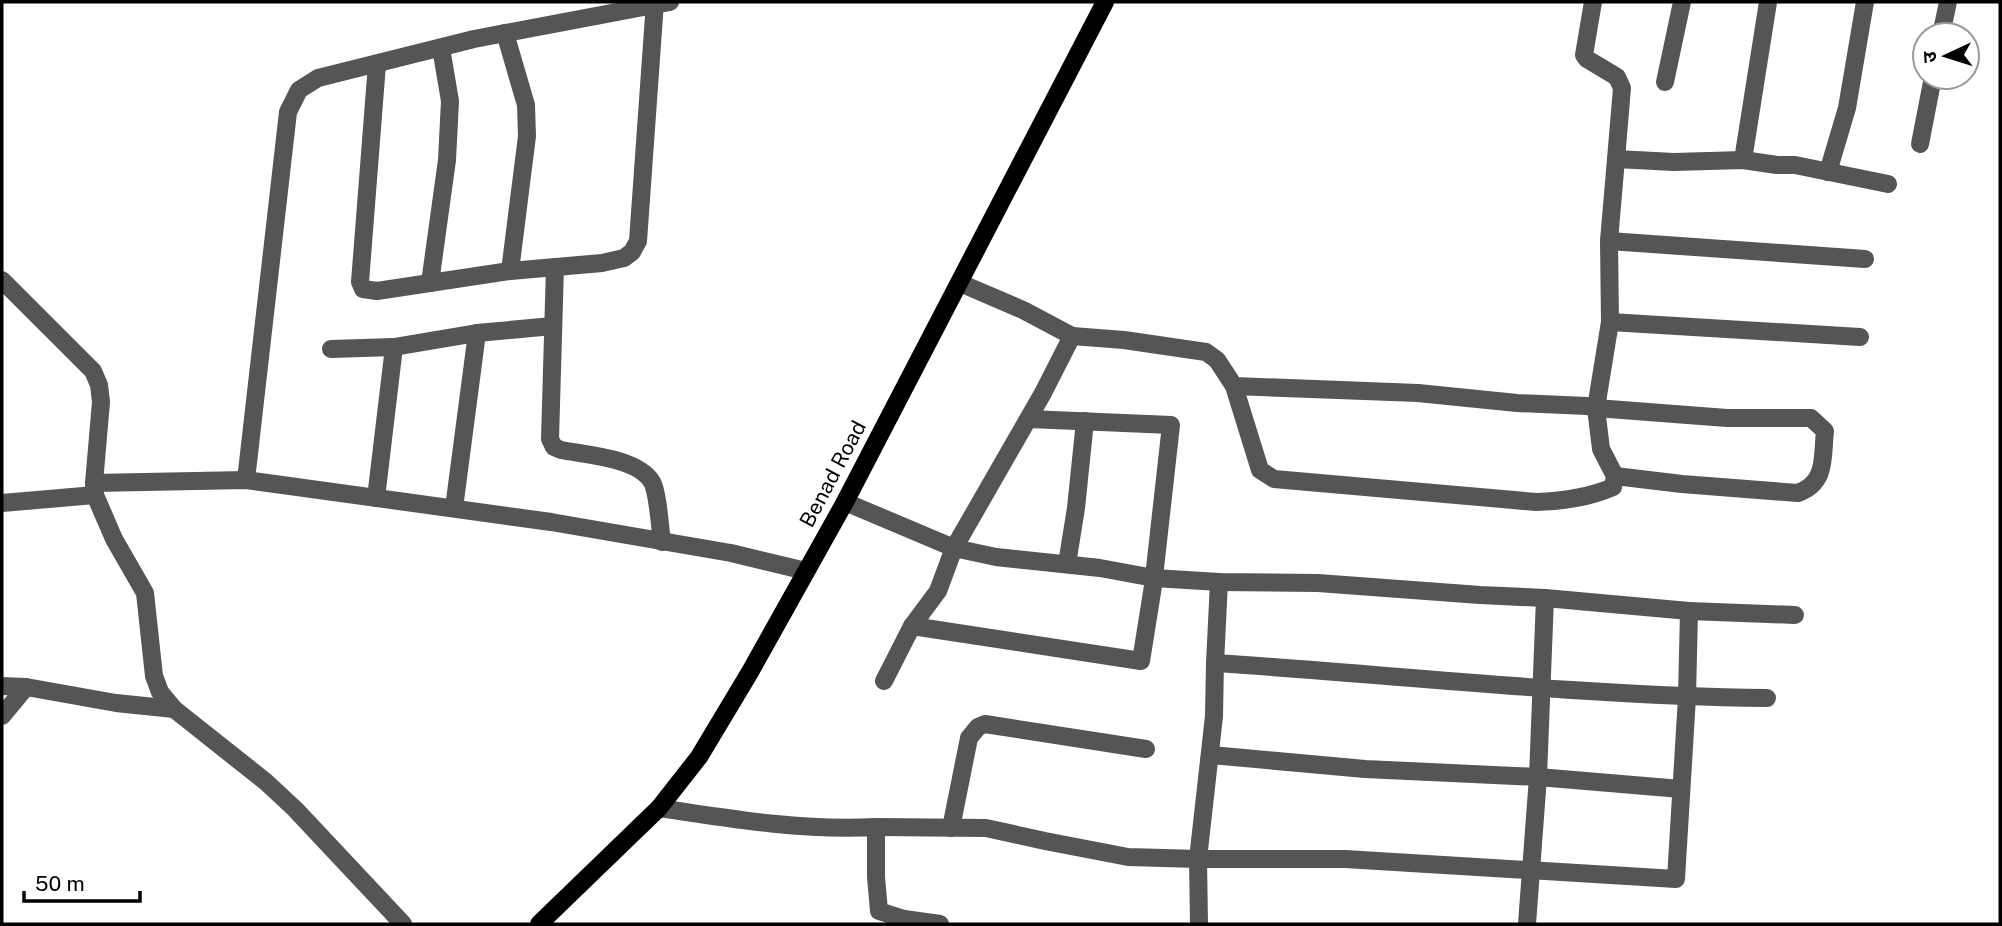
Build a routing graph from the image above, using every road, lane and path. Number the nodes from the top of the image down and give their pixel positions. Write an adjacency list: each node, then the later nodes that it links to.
1 (1105, 2): 25 (main road, Benad Road)
2 (1593, 2): 15 (street)
3 (1682, 2): 12 (street)
4 (1768, 2): 16 (street)
5 (1865, 2): 17 (street)
6 (1948, 2): 8 (street)
7 (659, 3): 9 (street); 21 (street)
8 (1944, 21)
9 (505, 33): 10 (street); 22 (street)
10 (441, 48): 11 (street); 24 (street)
11 (377, 64): 24 (street); 38 (street)
12 (1665, 82)
13 (1930, 91): 14 (street)
14 (1920, 144)
15 (1616, 159): 16 (street); 19 (street)
16 (1743, 160): 17 (street)
17 (1828, 172): 18 (street)
18 (1888, 184)
19 (1609, 241): 20 (street); 26 (street)
20 (1865, 259)
21 (555, 267): 22 (street); 27 (street)
22 (510, 271): 24 (street)
23 (2, 280): 39 (street)
24 (430, 283)
25 (960, 283): 29 (street); 41 (main road, Benad Road)
26 (1610, 322): 30 (street); 34 (street)
27 (553, 326): 28 (street); 44 (street)
28 (477, 333): 31 (street); 43 (street)
29 (1072, 337): 33 (street); 35 (street)
30 (1860, 337)
31 (394, 347): 32 (street); 40 (street)
32 (331, 349)
33 (1234, 386): 34 (street); 37 (street)
34 (1596, 408): 37 (street); 37 (street)
35 (1028, 419): 36 (street); 45 (street)
36 (1085, 421): 46 (street); 48 (street)
37 (1615, 476)
38 (246, 480): 39 (street); 40 (street)
39 (95, 489): 42 (street); 61 (street)
40 (376, 498): 43 (street)
41 (845, 502): 45 (street); 47 (main road, Benad Road)
42 (2, 503)
43 (454, 508): 44 (street)
44 (662, 542): 47 (street)
45 (954, 548): 46 (street); 53 (street)
46 (1066, 564): 48 (street)
47 (806, 571): 67 (main road, Benad Road)
48 (1154, 578): 49 (street); 53 (street)
49 (1219, 582): 50 (street); 54 (street)
50 (1545, 598): 51 (street); 58 (street)
51 (1689, 611): 52 (street); 59 (street)
52 (1795, 615)
53 (912, 626): 55 (street)
54 (1214, 663): 58 (street); 64 (street)
55 (884, 681)
56 (2, 686): 57 (street)
57 (26, 687): 61 (street); 62 (street)
58 (1541, 687): 59 (street); 65 (street)
59 (1687, 697): 60 (street); 66 (street)
60 (1767, 698)
61 (174, 709): 74 (street)
62 (2, 716)
63 (1146, 749): 69 (street)
64 (1211, 755): 65 (street); 70 (street)
65 (1538, 777): 66 (street); 71 (street)
66 (1681, 789): 71 (street)
67 (659, 808): 68 (street); 75 (main road, Benad Road)
68 (876, 827): 69 (street); 72 (street)
69 (951, 828): 70 (street)
70 (1198, 859): 71 (street); 77 (street)
71 (1530, 871): 78 (street)
72 (875, 917): 73 (street)
73 (904, 922): 76 (street)
74 (403, 924)
75 (539, 924)
76 (940, 924)
77 (1199, 924)
78 (1527, 924)

